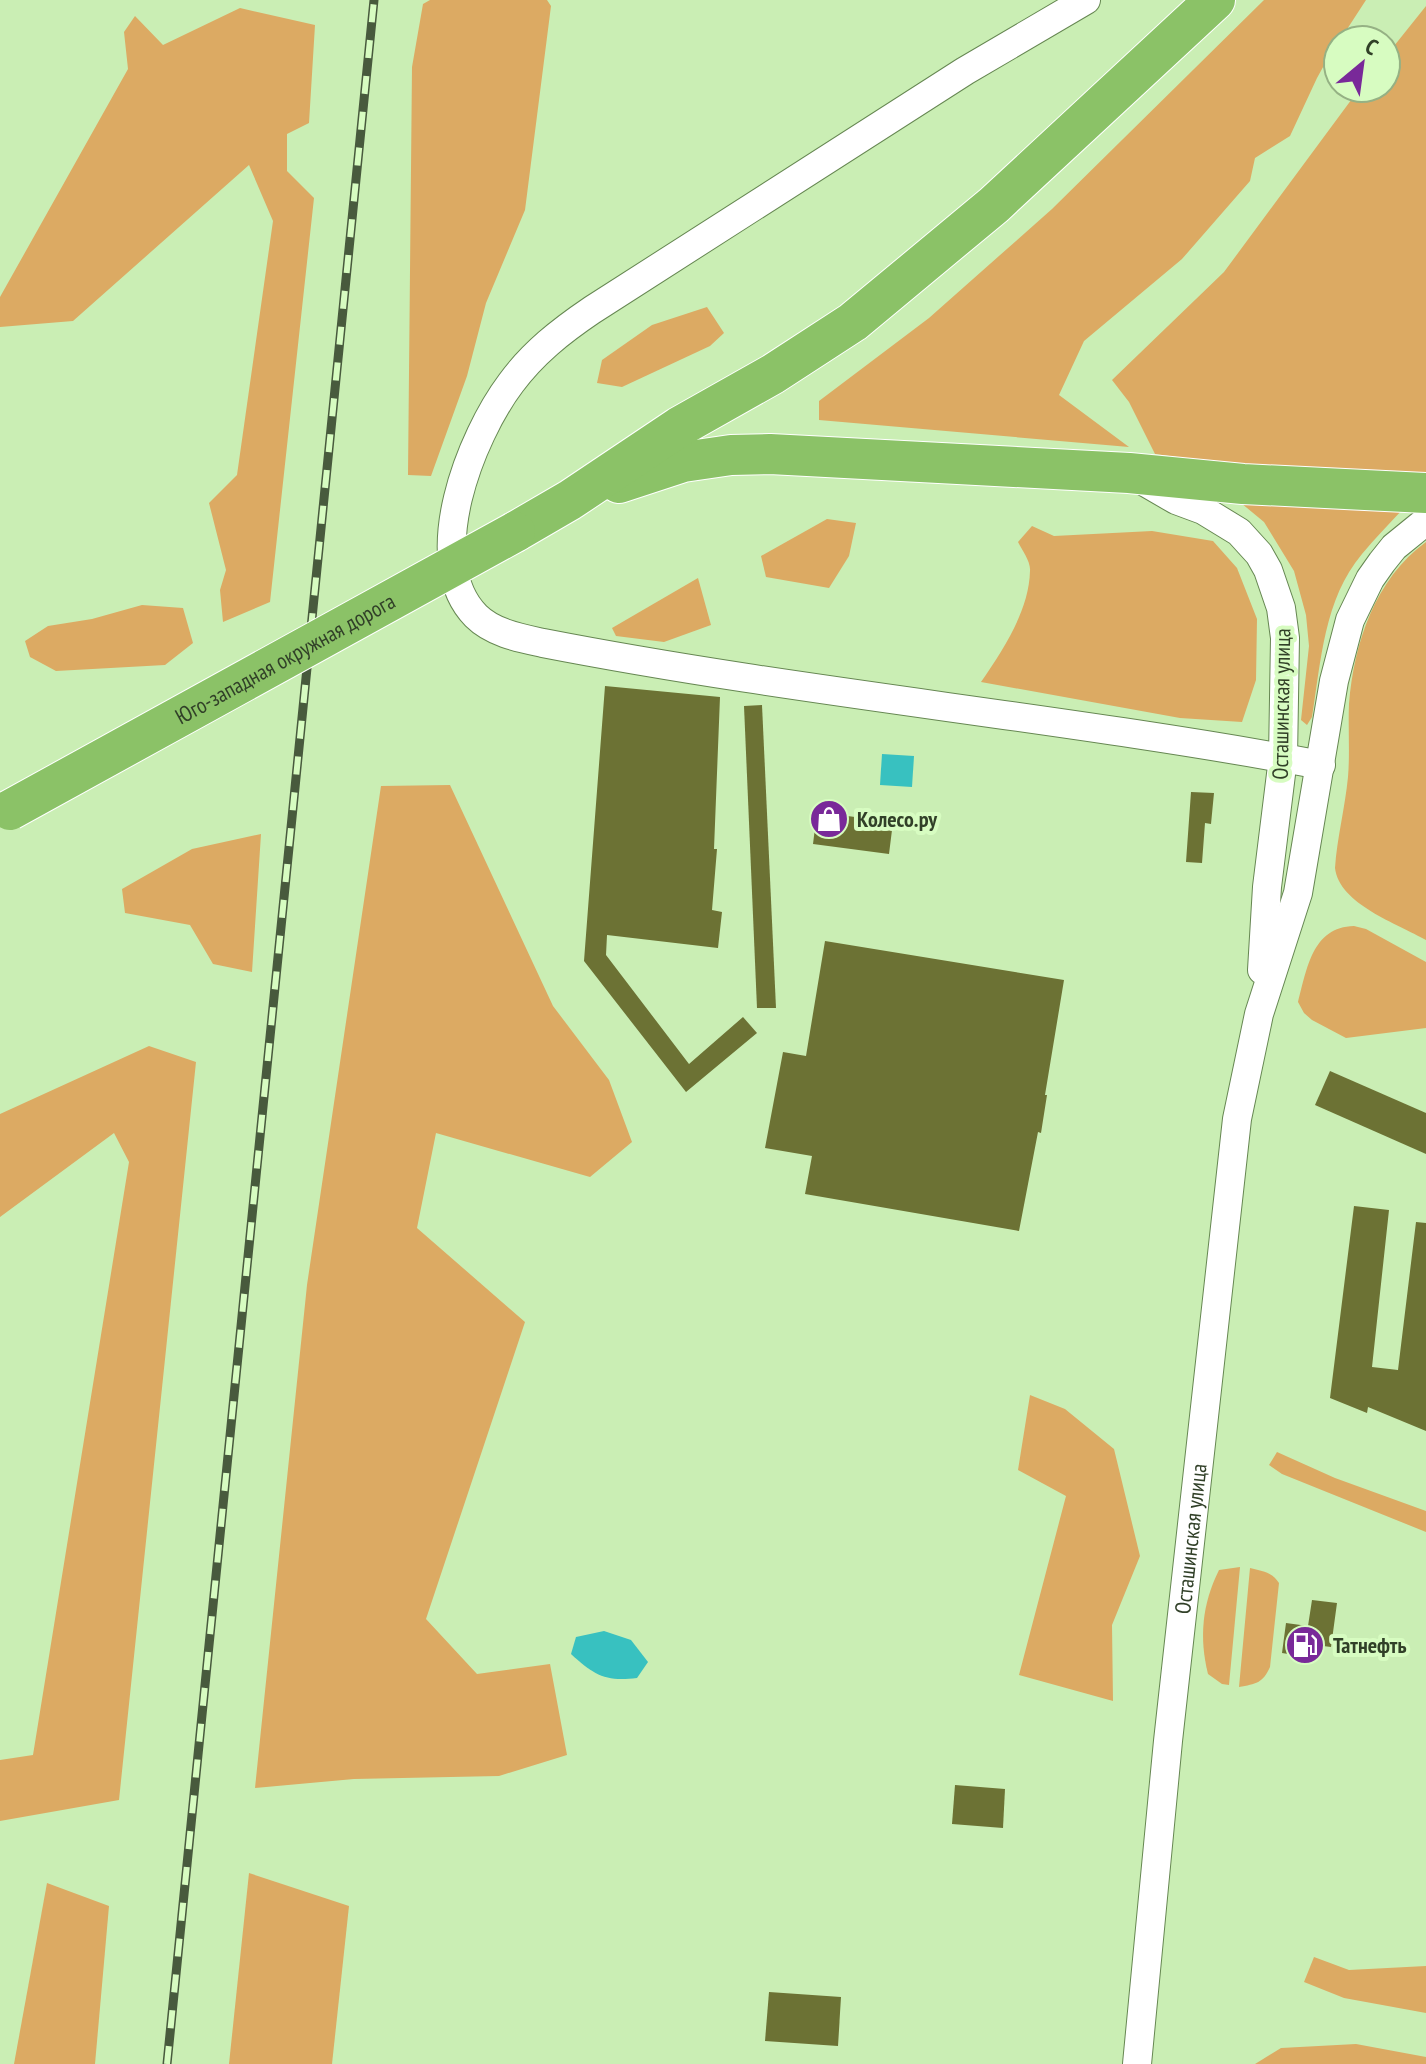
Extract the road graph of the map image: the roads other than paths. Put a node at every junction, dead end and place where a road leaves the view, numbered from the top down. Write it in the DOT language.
graph roads {
  1 [pos="1086,0"];
  2 [pos="1215,0"];
  3 [pos="1129,473"];
  4 [pos="1426,493"];
  5 [pos="570,500"];
  6 [pos="1426,521"];
  7 [pos="1283,758"];
  8 [pos="1321,765"];
  9 [pos="5,813"];
  10 [pos="1267,887"];
  11 [pos="1298,893"];
  12 [pos="1259,1014"];
  13 [pos="1137,2064"];
  1 -- 7 [label="street"];
  2 -- 5 [label="highway"];
  3 -- 4 [label="highway"];
  3 -- 5 [label="highway"];
  3 -- 7 [label="street, Осташинская улица"];
  5 -- 9 [label="highway, Юго-западная окружная дорога, bridge"];
  6 -- 8 [label="street, Осташинская улица"];
  7 -- 8 [label="street"];
  7 -- 10 [label="street, Осташинская улица"];
  8 -- 11 [label="street, Осташинская улица"];
  10 -- 11 [label="street"];
  10 -- 12 [label="street, Осташинская улица"];
  11 -- 12 [label="street, Осташинская улица"];
  12 -- 13 [label="street, Осташинская улица"];
}
